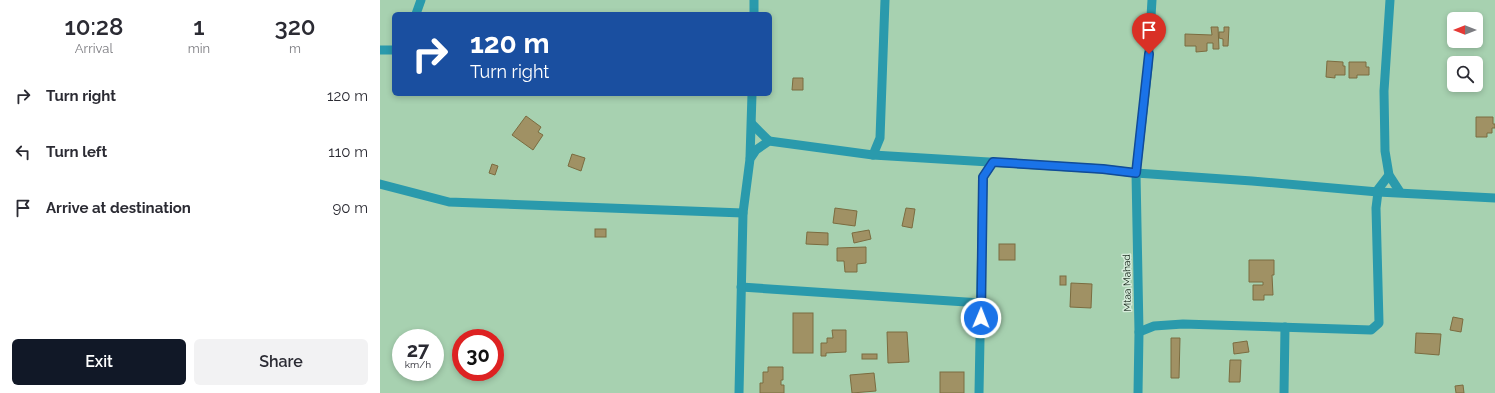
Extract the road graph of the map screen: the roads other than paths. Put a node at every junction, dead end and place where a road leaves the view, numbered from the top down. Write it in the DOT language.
graph roads {
  1 [pos="421,0"];
  2 [pos="754,0"];
  3 [pos="886,0"];
  4 [pos="1152,0"];
  5 [pos="1390,0"];
  6 [pos="417,12"];
  7 [pos="754,12"];
  8 [pos="380,50"];
  9 [pos="392,50"];
  10 [pos="752,96"];
  11 [pos="752,124"];
  12 [pos="768,142"];
  13 [pos="873,155"];
  14 [pos="750,159"];
  15 [pos="971,161"];
  16 [pos="993,162"];
  17 [pos="1136,173"];
  18 [pos="1389,175"];
  19 [pos="983,177"];
  20 [pos="380,184"];
  21 [pos="1377,192"];
  22 [pos="1400,192"];
  23 [pos="1495,198"];
  24 [pos="743,213"];
  25 [pos="741,287"];
  26 [pos="982,303"];
  27 [pos="1285,327"];
  28 [pos="1139,332"];
  29 [pos="739,393"];
  30 [pos="979,393"];
  31 [pos="1138,393"];
  32 [pos="1284,393"];
  1 -- 6 [label="street"];
  2 -- 7 [label="street"];
  3 -- 13 [label="street"];
  4 -- 17 [label="street, Mtaa Mahad"];
  5 -- 18 [label="street"];
  8 -- 9 [label="street"];
  10 -- 11 [label="street"];
  11 -- 12 [label="street"];
  11 -- 14 [label="street"];
  12 -- 13 [label="street"];
  12 -- 14 [label="street"];
  13 -- 15 [label="street"];
  14 -- 24 [label="street"];
  15 -- 16 [label="street"];
  15 -- 19 [label="street"];
  16 -- 17 [label="street"];
  16 -- 19 [label="street"];
  17 -- 21 [label="street"];
  17 -- 28 [label="street, Mtaa Mahad"];
  18 -- 21 [label="street"];
  18 -- 22 [label="street"];
  19 -- 26 [label="street"];
  20 -- 24 [label="street"];
  21 -- 22 [label="street"];
  21 -- 27 [label="street"];
  22 -- 23 [label="street"];
  24 -- 25 [label="street"];
  25 -- 26 [label="street"];
  25 -- 29 [label="street"];
  26 -- 30 [label="street"];
  27 -- 28 [label="street"];
  27 -- 32 [label="street"];
  28 -- 31 [label="street, Mtaa Mahad"];
}
